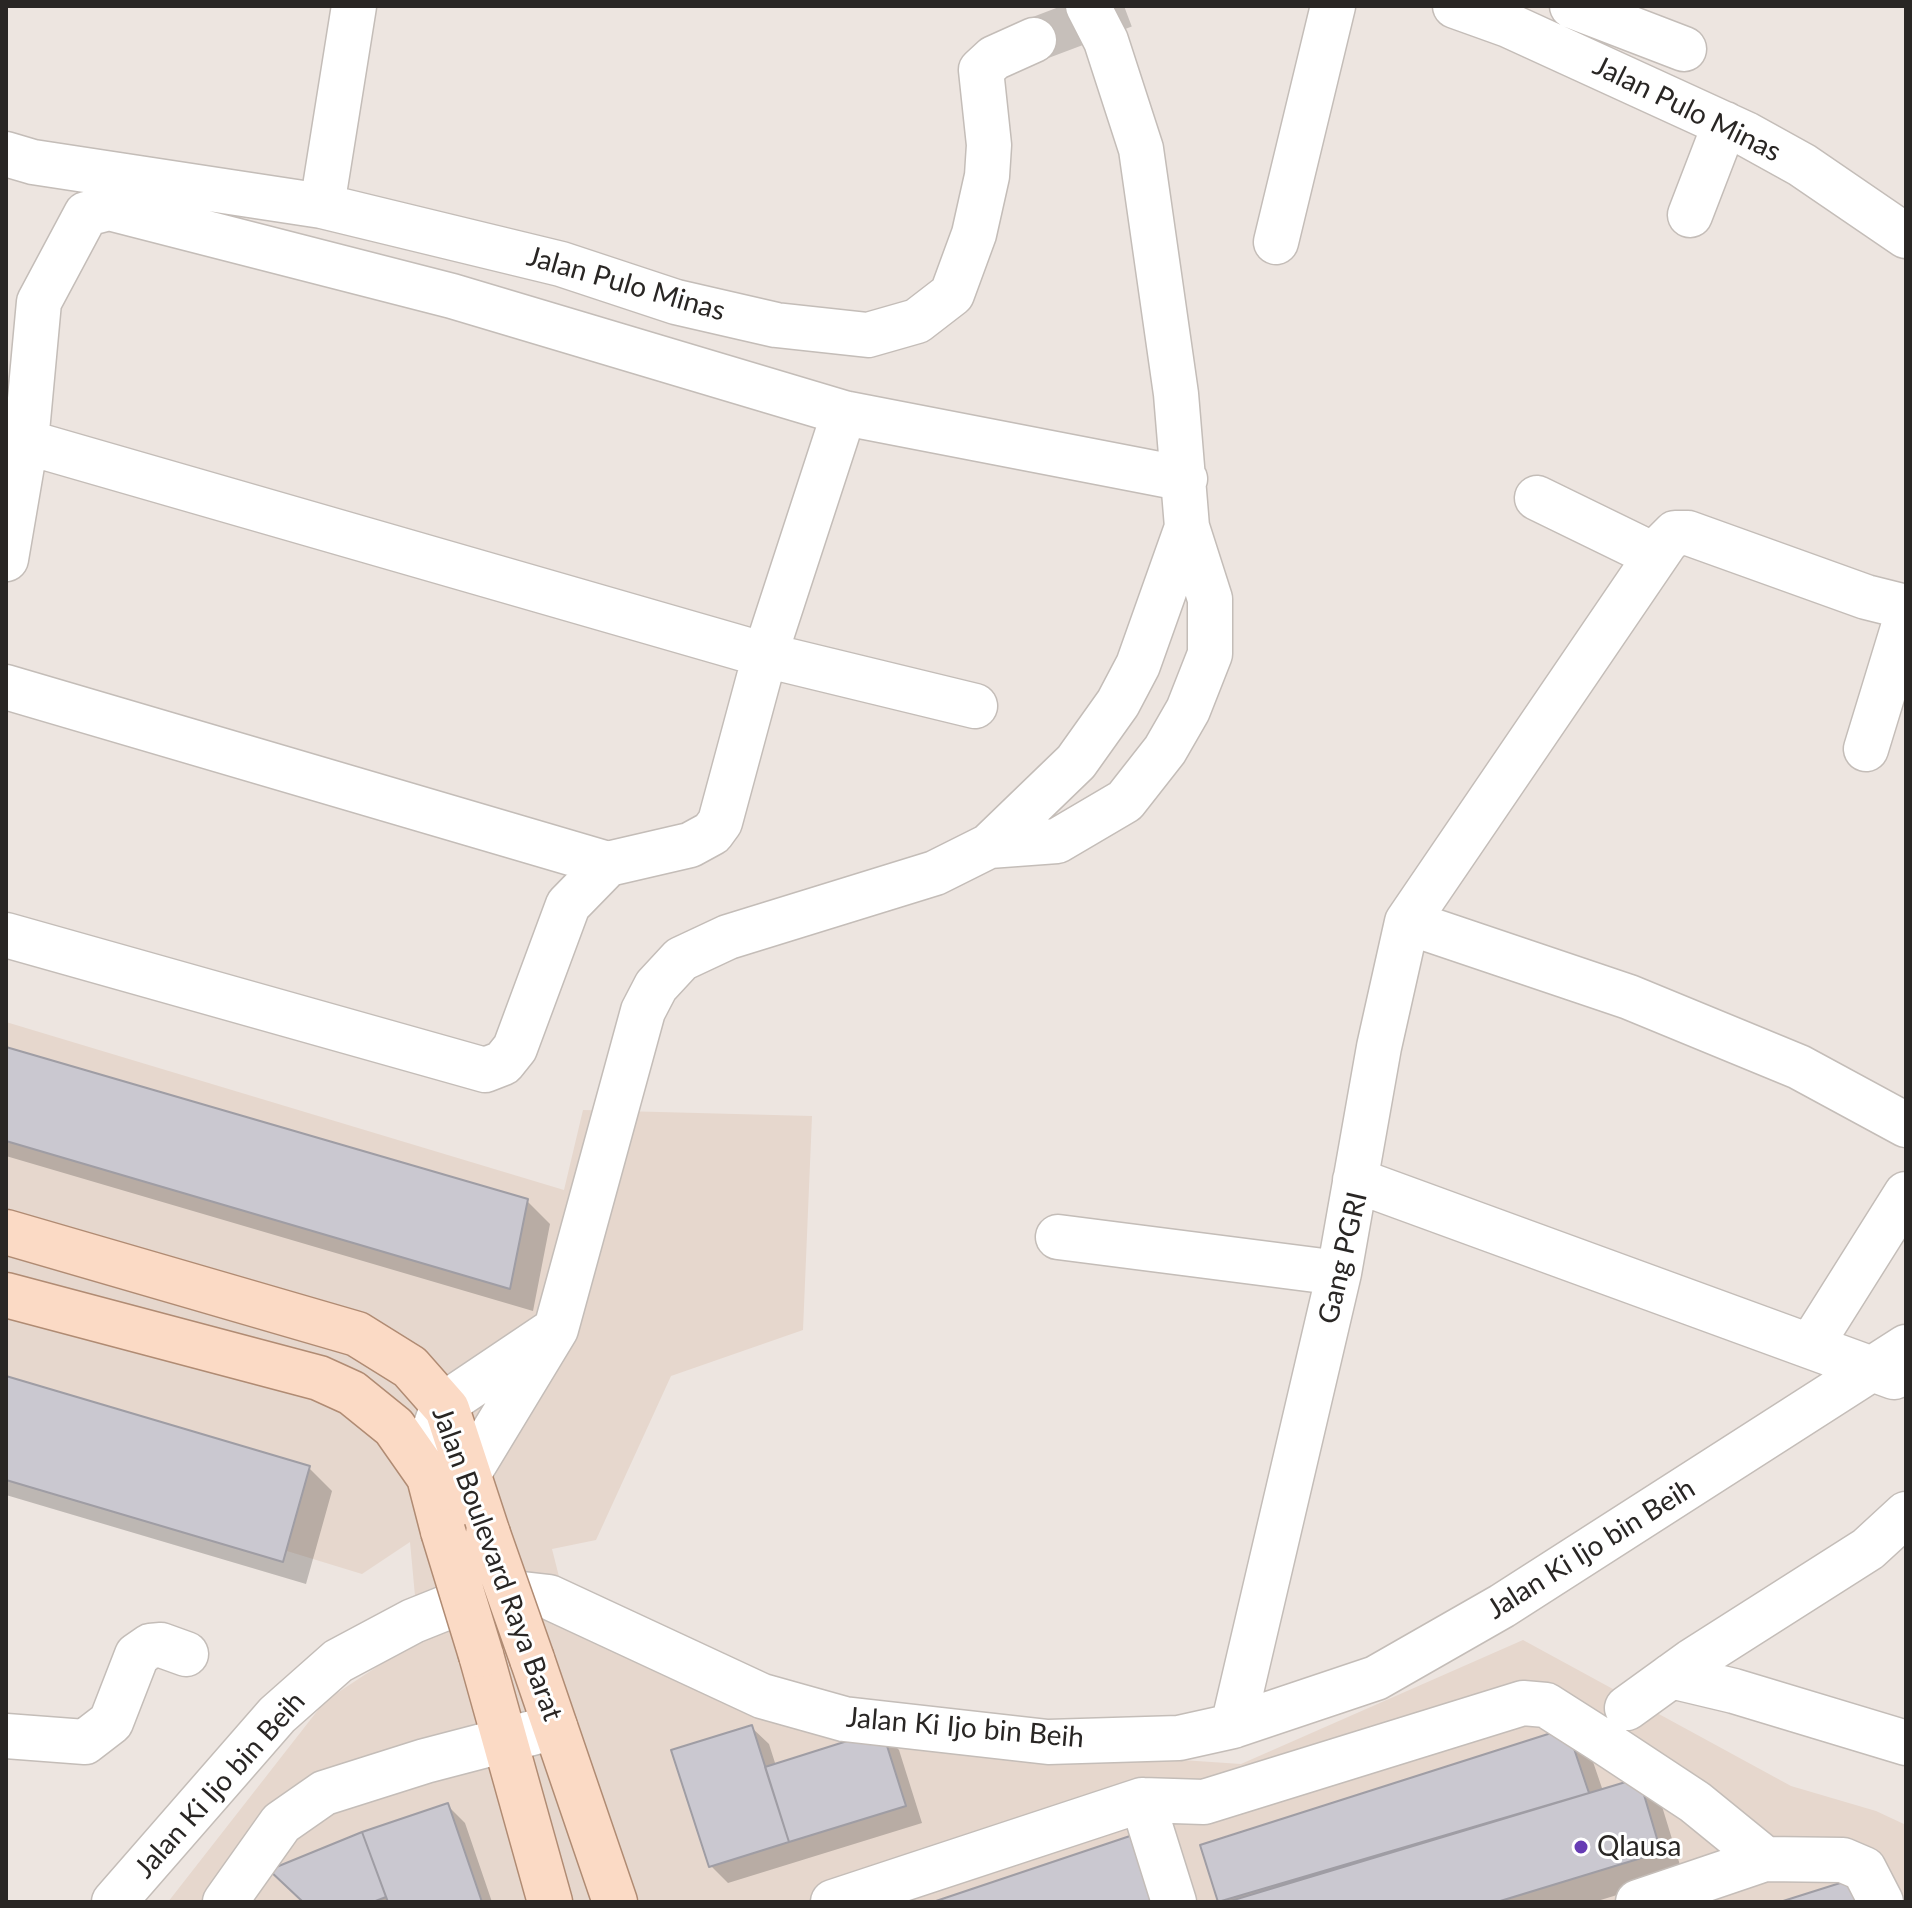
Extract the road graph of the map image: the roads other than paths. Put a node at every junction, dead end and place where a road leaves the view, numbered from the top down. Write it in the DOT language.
graph roads {
  1 [pos="354,6"];
  2 [pos="1088,6"];
  3 [pos="1333,6"];
  4 [pos="1455,6"];
  5 [pos="1572,6"];
  6 [pos="1034,40"];
  7 [pos="1684,49"];
  8 [pos="1725,124"];
  9 [pos="6,154"];
  10 [pos="322,206"];
  11 [pos="1690,215"];
  12 [pos="1906,236"];
  13 [pos="1276,242"];
  14 [pos="22,300"];
  15 [pos="844,413"];
  16 [pos="26,442"];
  17 [pos="1185,479"];
  18 [pos="1537,498"];
  19 [pos="1187,527"];
  20 [pos="1656,556"];
  21 [pos="6,559"];
  22 [pos="1906,607"];
  23 [pos="1906,618"];
  24 [pos="765,655"];
  25 [pos="6,687"];
  26 [pos="975,706"];
  27 [pos="1866,749"];
  28 [pos="989,846"];
  29 [pos="608,864"];
  30 [pos="1407,922"];
  31 [pos="6,935"];
  32 [pos="1906,1125"];
  33 [pos="1355,1180"];
  34 [pos="1906,1194"];
  35 [pos="6,1232"];
  36 [pos="1058,1237"];
  37 [pos="1339,1273"];
  38 [pos="6,1295"];
  39 [pos="556,1329"];
  40 [pos="1811,1345"];
  41 [pos="1895,1366"];
  42 [pos="443,1405"];
  43 [pos="450,1474"];
  44 [pos="1906,1514"];
  45 [pos="1887,1554"];
  46 [pos="186,1654"];
  47 [pos="1671,1676"];
  48 [pos="1627,1708"];
  49 [pos="1233,1726"];
  50 [pos="555,1727"];
  51 [pos="6,1736"];
  52 [pos="506,1740"];
  53 [pos="1906,1743"];
  54 [pos="1142,1800"];
  55 [pos="584,1810"];
  56 [pos="529,1831"];
  57 [pos="1765,1859"];
  58 [pos="114,1902"];
  59 [pos="225,1902"];
  60 [pos="550,1902"];
  61 [pos="615,1902"];
  62 [pos="833,1902"];
  63 [pos="1174,1902"];
  64 [pos="1638,1902"];
  65 [pos="1881,1902"];
  1 -- 10 [label="street"];
  2 -- 17 [label="street"];
  3 -- 13 [label="street"];
  4 -- 8 [label="street, Jalan Pulo Minas"];
  5 -- 7 [label="street"];
  6 -- 10 [label="street, Jalan Pulo Minas"];
  8 -- 11 [label="street"];
  8 -- 12 [label="street, Jalan Pulo Minas"];
  9 -- 10 [label="street, Jalan Pulo Minas"];
  14 -- 15 [label="street"];
  14 -- 16 [label="street"];
  15 -- 17 [label="street"];
  15 -- 24 [label="street"];
  16 -- 21 [label="street"];
  16 -- 24 [label="street"];
  17 -- 19 [label="street"];
  18 -- 20 [label="street"];
  19 -- 28 [label="street"];
  19 -- 28 [label="street"];
  20 -- 22 [label="street"];
  20 -- 30 [label="street"];
  23 -- 27 [label="street"];
  24 -- 26 [label="street"];
  24 -- 29 [label="street"];
  25 -- 29 [label="street"];
  28 -- 39 [label="street"];
  29 -- 31 [label="street"];
  30 -- 32 [label="street"];
  30 -- 33 [label="street"];
  33 -- 37 [label="street, Gang PGRI"];
  33 -- 40 [label="street, Gang PGRI"];
  34 -- 40 [label="street"];
  35 -- 42 [label="main road, Jalan Boulevard Raya Barat"];
  36 -- 37 [label="street"];
  37 -- 49 [label="street, Gang PGRI"];
  38 -- 43 [label="main road, Jalan Boulevard Raya Barat"];
  39 -- 42 [label="street"];
  39 -- 43 [label="street"];
  40 -- 41 [label="street, Gang PGRI"];
  41 -- 49 [label="street, Jalan Ki Ijo bin Beih"];
  42 -- 43 [label="street"];
  43 -- 50 [label="main road, Jalan Boulevard Raya Barat, bridge"];
  43 -- 52 [label="main road, Jalan Boulevard Raya Barat, bridge"];
  44 -- 45 [label="street"];
  45 -- 47 [label="street"];
  46 -- 51 [label="street"];
  47 -- 48 [label="street"];
  47 -- 53 [label="street"];
  49 -- 58 [label="street, Jalan Ki Ijo bin Beih"];
  50 -- 52 [label="street"];
  50 -- 55 [label="main road, Jalan Boulevard Raya Barat"];
  52 -- 56 [label="main road, Jalan Boulevard Raya Barat"];
  52 -- 59 [label="street"];
  54 -- 57 [label="street"];
  54 -- 62 [label="street"];
  54 -- 63 [label="street"];
  55 -- 56 [label="main road"];
  55 -- 61 [label="main road, Jalan Boulevard Raya Barat"];
  56 -- 60 [label="main road, Jalan Boulevard Raya Barat"];
  57 -- 64 [label="street"];
  57 -- 65 [label="street"];
}
